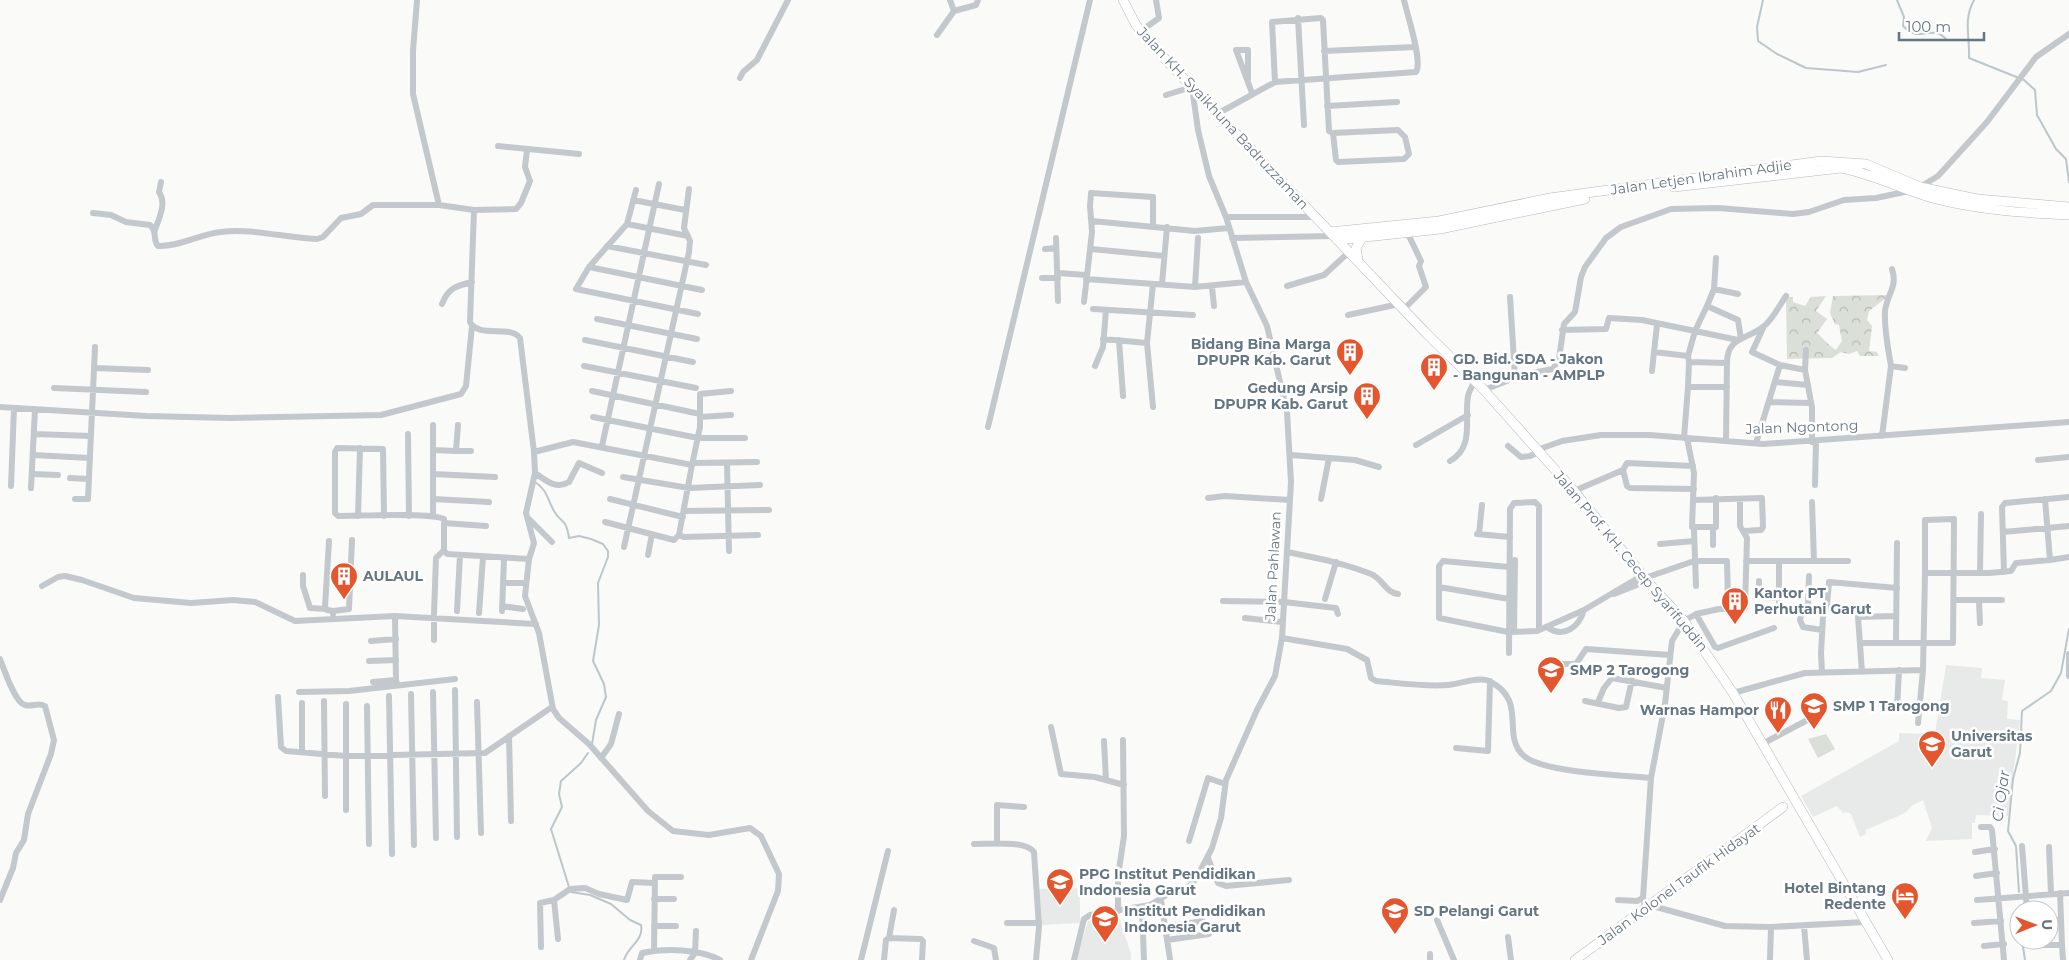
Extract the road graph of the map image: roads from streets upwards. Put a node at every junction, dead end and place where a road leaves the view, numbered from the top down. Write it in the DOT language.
graph roads {
  1 [pos="418,0"];
  2 [pos="788,0"];
  3 [pos="950,0"];
  4 [pos="978,0"];
  5 [pos="1090,0"];
  6 [pos="1123,0"];
  7 [pos="1156,0"];
  8 [pos="1404,0"];
  9 [pos="954,11"];
  10 [pos="1298,18"];
  11 [pos="1141,31"];
  12 [pos="2069,34"];
  13 [pos="937,35"];
  14 [pos="1415,47"];
  15 [pos="1324,51"];
  16 [pos="740,78"];
  17 [pos="1325,78"];
  18 [pos="1248,79"];
  19 [pos="1300,79"];
  20 [pos="1275,82"];
  21 [pos="1192,87"];
  22 [pos="1252,93"];
  23 [pos="1166,95"];
  24 [pos="1397,102"];
  25 [pos="1327,106"];
  26 [pos="1217,114"];
  27 [pos="1304,125"];
  28 [pos="1333,133"];
  29 [pos="498,146"];
  30 [pos="527,150"];
  31 [pos="579,154"];
  32 [pos="1758,173"];
  33 [pos="161,182"];
  34 [pos="659,184"];
  35 [pos="1920,187"];
  36 [pos="689,189"];
  37 [pos="636,190"];
  38 [pos="1909,191"];
  39 [pos="634,200"];
  40 [pos="655,204"];
  41 [pos="439,205"];
  42 [pos="2069,207"];
  43 [pos="2024,208"];
  44 [pos="474,210"];
  45 [pos="685,210"];
  46 [pos="93,213"];
  47 [pos="2069,215"];
  48 [pos="1226,217"];
  49 [pos="1316,217"];
  50 [pos="1092,221"];
  51 [pos="628,224"];
  52 [pos="1153,226"];
  53 [pos="1167,227"];
  54 [pos="1229,228"];
  55 [pos="649,229"];
  56 [pos="155,230"];
  57 [pos="1407,232"];
  58 [pos="688,236"];
  59 [pos="1334,236"];
  60 [pos="1363,236"];
  61 [pos="1056,238"];
  62 [pos="1198,238"];
  63 [pos="1232,238"];
  64 [pos="607,246"];
  65 [pos="1056,248"];
  66 [pos="1045,249"];
  67 [pos="1091,249"];
  68 [pos="1349,252"];
  69 [pos="644,253"];
  70 [pos="1164,256"];
  71 [pos="1716,258"];
  72 [pos="688,260"];
  73 [pos="1359,263"];
  74 [pos="706,265"];
  75 [pos="589,268"];
  76 [pos="1892,269"];
  77 [pos="1058,275"];
  78 [pos="639,276"];
  79 [pos="1086,277"];
  80 [pos="1042,278"];
  81 [pos="472,282"];
  82 [pos="1246,282"];
  83 [pos="1153,284"];
  84 [pos="1162,284"];
  85 [pos="680,285"];
  86 [pos="1287,286"];
  87 [pos="1195,287"];
  88 [pos="1212,287"];
  89 [pos="1714,289"];
  90 [pos="702,290"];
  91 [pos="1738,294"];
  92 [pos="1786,296"];
  93 [pos="1510,297"];
  94 [pos="634,301"];
  95 [pos="1058,301"];
  96 [pos="1084,302"];
  97 [pos="442,304"];
  98 [pos="1214,306"];
  99 [pos="1707,306"];
  100 [pos="1401,307"];
  101 [pos="675,309"];
  102 [pos="1093,309"];
  103 [pos="1106,310"];
  104 [pos="698,314"];
  105 [pos="1151,314"];
  106 [pos="1194,315"];
  107 [pos="1348,315"];
  108 [pos="597,319"];
  109 [pos="629,325"];
  110 [pos="1658,325"];
  111 [pos="472,326"];
  112 [pos="1764,326"];
  113 [pos="1562,330"];
  114 [pos="1695,331"];
  115 [pos="670,334"];
  116 [pos="697,338"];
  117 [pos="1103,339"];
  118 [pos="1740,339"];
  119 [pos="585,340"];
  120 [pos="1118,340"];
  121 [pos="1147,343"];
  122 [pos="95,347"];
  123 [pos="624,349"];
  124 [pos="1806,350"];
  125 [pos="1654,352"];
  126 [pos="665,357"];
  127 [pos="1688,359"];
  128 [pos="693,362"];
  129 [pos="1727,363"];
  130 [pos="1780,365"];
  131 [pos="584,366"];
  132 [pos="1095,366"];
  133 [pos="1890,366"];
  134 [pos="94,368"];
  135 [pos="1905,368"];
  136 [pos="148,370"];
  137 [pos="1805,370"];
  138 [pos="618,372"];
  139 [pos="1652,372"];
  140 [pos="1515,377"];
  141 [pos="660,380"];
  142 [pos="1474,381"];
  143 [pos="1776,382"];
  144 [pos="1808,385"];
  145 [pos="1727,387"];
  146 [pos="54,388"];
  147 [pos="696,388"];
  148 [pos="1688,388"];
  149 [pos="93,389"];
  150 [pos="1484,390"];
  151 [pos="592,391"];
  152 [pos="731,391"];
  153 [pos="146,392"];
  154 [pos="613,396"];
  155 [pos="1123,396"];
  156 [pos="1770,402"];
  157 [pos="1810,403"];
  158 [pos="655,404"];
  159 [pos="0,407"];
  160 [pos="1153,407"];
  161 [pos="14,408"];
  162 [pos="35,410"];
  163 [pos="92,413"];
  164 [pos="700,415"];
  165 [pos="731,415"];
  166 [pos="1468,415"];
  167 [pos="593,416"];
  168 [pos="608,420"];
  169 [pos="2069,422"];
  170 [pos="433,425"];
  171 [pos="458,425"];
  172 [pos="988,427"];
  173 [pos="650,429"];
  174 [pos="34,434"];
  175 [pos="408,434"];
  176 [pos="91,436"];
  177 [pos="1882,436"];
  178 [pos="698,438"];
  179 [pos="745,438"];
  180 [pos="1685,438"];
  181 [pos="1726,441"];
  182 [pos="1814,441"];
  183 [pos="1756,443"];
  184 [pos="1416,445"];
  185 [pos="602,446"];
  186 [pos="1508,446"];
  187 [pos="360,448"];
  188 [pos="433,450"];
  189 [pos="456,450"];
  190 [pos="471,451"];
  191 [pos="1538,451"];
  192 [pos="534,452"];
  193 [pos="644,454"];
  194 [pos="1291,454"];
  195 [pos="33,455"];
  196 [pos="2069,457"];
  197 [pos="90,458"];
  198 [pos="1329,458"];
  199 [pos="2038,460"];
  200 [pos="1450,461"];
  201 [pos="758,462"];
  202 [pos="727,463"];
  203 [pos="693,464"];
  204 [pos="1693,466"];
  205 [pos="1379,467"];
  206 [pos="1623,470"];
  207 [pos="602,472"];
  208 [pos="534,473"];
  209 [pos="32,474"];
  210 [pos="433,474"];
  211 [pos="58,475"];
  212 [pos="495,477"];
  213 [pos="623,477"];
  214 [pos="70,478"];
  215 [pos="88,479"];
  216 [pos="639,479"];
  217 [pos="1815,484"];
  218 [pos="11,486"];
  219 [pos="760,486"];
  220 [pos="728,487"];
  221 [pos="32,488"];
  222 [pos="688,488"];
  223 [pos="1694,489"];
  224 [pos="1574,491"];
  225 [pos="2069,497"];
  226 [pos="1208,498"];
  227 [pos="1716,498"];
  228 [pos="75,499"];
  229 [pos="433,499"];
  230 [pos="610,499"];
  231 [pos="1321,499"];
  232 [pos="1740,499"];
  233 [pos="2045,499"];
  234 [pos="1290,500"];
  235 [pos="1693,500"];
  236 [pos="489,502"];
  237 [pos="1812,502"];
  238 [pos="634,504"];
  239 [pos="1482,505"];
  240 [pos="769,510"];
  241 [pos="728,511"];
  242 [pos="683,514"];
  243 [pos="1981,514"];
  244 [pos="358,516"];
  245 [pos="384,516"];
  246 [pos="409,516"];
  247 [pos="433,516"];
  248 [pos="526,516"];
  249 [pos="605,522"];
  250 [pos="444,523"];
  251 [pos="486,526"];
  252 [pos="2069,526"];
  253 [pos="629,527"];
  254 [pos="1713,528"];
  255 [pos="2047,529"];
  256 [pos="1694,530"];
  257 [pos="1744,531"];
  258 [pos="2003,532"];
  259 [pos="652,534"];
  260 [pos="679,535"];
  261 [pos="758,535"];
  262 [pos="729,536"];
  263 [pos="1510,537"];
  264 [pos="352,540"];
  265 [pos="1694,541"];
  266 [pos="329,542"];
  267 [pos="552,542"];
  268 [pos="1897,543"];
  269 [pos="1660,544"];
  270 [pos="1713,545"];
  271 [pos="624,547"];
  272 [pos="444,550"];
  273 [pos="730,551"];
  274 [pos="1288,552"];
  275 [pos="460,555"];
  276 [pos="648,555"];
  277 [pos="483,557"];
  278 [pos="2069,557"];
  279 [pos="504,558"];
  280 [pos="529,559"];
  281 [pos="1515,560"];
  282 [pos="2050,560"];
  283 [pos="1694,561"];
  284 [pos="1746,561"];
  285 [pos="1779,561"];
  286 [pos="1814,561"];
  287 [pos="1848,561"];
  288 [pos="1336,562"];
  289 [pos="1510,567"];
  290 [pos="1980,572"];
  291 [pos="2004,572"];
  292 [pos="1925,573"];
  293 [pos="1954,573"];
  294 [pos="304,574"];
  295 [pos="1808,576"];
  296 [pos="1645,578"];
  297 [pos="1759,581"];
  298 [pos="503,583"];
  299 [pos="522,583"];
  300 [pos="42,586"];
  301 [pos="1696,586"];
  302 [pos="1439,587"];
  303 [pos="1897,588"];
  304 [pos="1398,594"];
  305 [pos="1779,598"];
  306 [pos="1510,599"];
  307 [pos="1325,600"];
  308 [pos="1954,600"];
  309 [pos="1979,600"];
  310 [pos="2002,600"];
  311 [pos="1222,601"];
  312 [pos="1728,601"];
  313 [pos="1284,602"];
  314 [pos="523,609"];
  315 [pos="1584,610"];
  316 [pos="1805,610"];
  317 [pos="1825,610"];
  318 [pos="456,611"];
  319 [pos="330,612"];
  320 [pos="479,613"];
  321 [pos="1338,614"];
  322 [pos="1696,614"];
  323 [pos="395,616"];
  324 [pos="434,616"];
  325 [pos="1896,616"];
  326 [pos="1245,618"];
  327 [pos="1684,621"];
  328 [pos="1282,622"];
  329 [pos="1980,623"];
  330 [pos="536,624"];
  331 [pos="1547,627"];
  332 [pos="1774,628"];
  333 [pos="1540,630"];
  334 [pos="1822,630"];
  335 [pos="1511,632"];
  336 [pos="1282,638"];
  337 [pos="396,639"];
  338 [pos="434,640"];
  339 [pos="371,641"];
  340 [pos="1860,643"];
  341 [pos="1896,643"];
  342 [pos="1924,643"];
  343 [pos="1508,653"];
  344 [pos="2069,654"];
  345 [pos="1670,655"];
  346 [pos="0,659"];
  347 [pos="396,660"];
  348 [pos="369,661"];
  349 [pos="1552,664"];
  350 [pos="1899,670"];
  351 [pos="1923,670"];
  352 [pos="1822,672"];
  353 [pos="1862,672"];
  354 [pos="2069,676"];
  355 [pos="455,679"];
  356 [pos="1632,680"];
  357 [pos="1490,681"];
  358 [pos="373,682"];
  359 [pos="396,683"];
  360 [pos="1667,688"];
  361 [pos="455,690"];
  362 [pos="299,692"];
  363 [pos="433,692"];
  364 [pos="1736,692"];
  365 [pos="411,694"];
  366 [pos="389,696"];
  367 [pos="278,697"];
  368 [pos="1585,700"];
  369 [pos="324,701"];
  370 [pos="477,702"];
  371 [pos="1598,702"];
  372 [pos="302,703"];
  373 [pos="346,704"];
  374 [pos="367,706"];
  375 [pos="552,707"];
  376 [pos="1897,708"];
  377 [pos="619,714"];
  378 [pos="1814,716"];
  379 [pos="1918,723"];
  380 [pos="1051,727"];
  381 [pos="509,736"];
  382 [pos="1123,740"];
  383 [pos="1104,741"];
  384 [pos="1762,744"];
  385 [pos="1456,748"];
  386 [pos="302,752"];
  387 [pos="479,753"];
  388 [pos="412,754"];
  389 [pos="434,754"];
  390 [pos="457,754"];
  391 [pos="390,755"];
  392 [pos="324,756"];
  393 [pos="346,756"];
  394 [pos="368,756"];
  395 [pos="601,758"];
  396 [pos="1651,778"];
  397 [pos="1106,780"];
  398 [pos="1225,784"];
  399 [pos="1124,786"];
  400 [pos="1788,787"];
  401 [pos="325,796"];
  402 [pos="1024,807"];
  403 [pos="1783,808"];
  404 [pos="1800,808"];
  405 [pos="346,810"];
  406 [pos="511,821"];
  407 [pos="1981,827"];
  408 [pos="481,833"];
  409 [pos="457,837"];
  410 [pos="436,838"];
  411 [pos="1189,841"];
  412 [pos="370,844"];
  413 [pos="974,844"];
  414 [pos="997,844"];
  415 [pos="414,845"];
  416 [pos="2022,846"];
  417 [pos="2049,847"];
  418 [pos="1994,850"];
  419 [pos="888,851"];
  420 [pos="1975,852"];
  421 [pos="392,854"];
  422 [pos="1208,858"];
  423 [pos="1997,873"];
  424 [pos="1976,876"];
  425 [pos="681,877"];
  426 [pos="1289,880"];
  427 [pos="655,883"];
  428 [pos="2,889"];
  429 [pos="2060,893"];
  430 [pos="2069,893"];
  431 [pos="2026,894"];
  432 [pos="2051,894"];
  433 [pos="1999,897"];
  434 [pos="654,898"];
  435 [pos="674,899"];
  436 [pos="0,900"];
  437 [pos="554,900"];
  438 [pos="1161,900"];
  439 [pos="1618,900"];
  440 [pos="1977,900"];
  441 [pos="2026,900"];
  442 [pos="1646,904"];
  443 [pos="1142,906"];
  444 [pos="894,910"];
  445 [pos="1118,912"];
  446 [pos="1437,920"];
  447 [pos="2062,920"];
  448 [pos="2001,921"];
  449 [pos="1203,922"];
  450 [pos="1865,922"];
  451 [pos="1007,923"];
  452 [pos="1039,923"];
  453 [pos="1974,923"];
  454 [pos="654,926"];
  455 [pos="676,926"];
  456 [pos="1804,926"];
  457 [pos="1165,927"];
  458 [pos="1771,927"];
  459 [pos="696,931"];
  460 [pos="1209,934"];
  461 [pos="1508,937"];
  462 [pos="889,938"];
  463 [pos="558,939"];
  464 [pos="1167,940"];
  465 [pos="974,941"];
  466 [pos="2004,944"];
  467 [pos="2062,944"];
  468 [pos="1984,946"];
  469 [pos="541,947"];
  470 [pos="654,950"];
  471 [pos="662,951"];
  472 [pos="695,953"];
  473 [pos="1170,959"];
  474 [pos="640,960"];
  475 [pos="663,960"];
  476 [pos="690,960"];
  477 [pos="720,960"];
  478 [pos="751,960"];
  479 [pos="861,960"];
  480 [pos="884,960"];
  481 [pos="922,960"];
  482 [pos="996,960"];
  483 [pos="1036,960"];
  484 [pos="1074,960"];
  485 [pos="1144,960"];
  486 [pos="1454,960"];
  487 [pos="1511,960"];
  488 [pos="1575,960"];
  489 [pos="1770,960"];
  490 [pos="1807,960"];
  491 [pos="1885,960"];
  492 [pos="2004,960"];
  493 [pos="2063,960"];
  1 -- 41 [label="street"];
  2 -- 16 [label="street"];
  3 -- 9 [label="street"];
  4 -- 9 [label="street"];
  5 -- 172 [label="street"];
  6 -- 11 [label="street, Jalan KH. Syaikhuna Badruzzaman"];
  7 -- 11 [label="street"];
  8 -- 14 [label="street"];
  9 -- 13 [label="street"];
  10 -- 15 [label="street"];
  10 -- 19 [label="street"];
  10 -- 20 [label="street"];
  11 -- 21 [label="street, Jalan KH. Syaikhuna Badruzzaman"];
  12 -- 35 [label="street"];
  14 -- 15 [label="street"];
  14 -- 17 [label="street"];
  15 -- 17 [label="street"];
  17 -- 19 [label="street"];
  17 -- 25 [label="street"];
  18 -- 22 [label="street"];
  19 -- 20 [label="street"];
  19 -- 27 [label="street"];
  20 -- 22 [label="street"];
  21 -- 23 [label="street"];
  21 -- 26 [label="street, Jalan KH. Syaikhuna Badruzzaman"];
  21 -- 48 [label="street, Jalan Pahlawan"];
  22 -- 26 [label="street"];
  24 -- 25 [label="street"];
  25 -- 28 [label="street"];
  26 -- 49 [label="street, Jalan KH. Syaikhuna Badruzzaman"];
  28 -- 28 [label="street"];
  29 -- 30 [label="street"];
  30 -- 31 [label="street"];
  30 -- 44 [label="street"];
  32 -- 35 [label="street, Jalan Letjen Ibrahim Adjie"];
  32 -- 38 [label="street, Jalan Letjen Ibrahim Adjie"];
  32 -- 57 [label="street, Jalan Letjen Ibrahim Adjie"];
  32 -- 59 [label="street, Jalan Letjen Ibrahim Adjie"];
  33 -- 56 [label="street"];
  34 -- 40 [label="street"];
  35 -- 43 [label="street, Jalan Letjen Ibrahim Adjie"];
  36 -- 45 [label="street"];
  37 -- 39 [label="street"];
  38 -- 43 [label="street, Jalan Letjen Ibrahim Adjie"];
  38 -- 113 [label="street"];
  39 -- 40 [label="street"];
  39 -- 51 [label="street"];
  40 -- 45 [label="street"];
  40 -- 55 [label="street"];
  41 -- 44 [label="street"];
  41 -- 56 [label="street"];
  42 -- 43 [label="street, Jalan Letjen Ibrahim Adjie"];
  43 -- 47 [label="street, Jalan Letjen Ibrahim Adjie"];
  44 -- 81 [label="street"];
  45 -- 58 [label="street"];
  46 -- 56 [label="street"];
  48 -- 49 [label="street"];
  48 -- 54 [label="street, Jalan Pahlawan"];
  49 -- 59 [label="street, Jalan KH. Syaikhuna Badruzzaman"];
  50 -- 52 [label="street"];
  50 -- 52 [label="street"];
  50 -- 67 [label="street"];
  51 -- 55 [label="street"];
  51 -- 64 [label="street"];
  52 -- 53 [label="street"];
  53 -- 54 [label="street"];
  53 -- 70 [label="street"];
  54 -- 63 [label="street, Jalan Pahlawan"];
  55 -- 58 [label="street"];
  55 -- 69 [label="street"];
  57 -- 60 [label="street, Jalan Letjen Ibrahim Adjie"];
  57 -- 100 [label="street"];
  58 -- 72 [label="street"];
  59 -- 60 [label="street, Jalan Letjen Ibrahim Adjie"];
  59 -- 63 [label="street"];
  59 -- 68 [label="street, Jalan Prof. KH. Cecep Syarifuddin"];
  60 -- 73 [label="street"];
  61 -- 65 [label="street"];
  62 -- 87 [label="street"];
  63 -- 82 [label="street, Jalan Pahlawan"];
  64 -- 69 [label="street"];
  64 -- 75 [label="street"];
  65 -- 66 [label="street"];
  65 -- 77 [label="street"];
  67 -- 70 [label="street"];
  67 -- 79 [label="street"];
  68 -- 73 [label="street, Jalan Prof. KH. Cecep Syarifuddin"];
  68 -- 86 [label="street"];
  69 -- 72 [label="street"];
  69 -- 78 [label="street"];
  70 -- 84 [label="street"];
  71 -- 89 [label="street"];
  72 -- 74 [label="street"];
  72 -- 85 [label="street"];
  73 -- 100 [label="street, Jalan Prof. KH. Cecep Syarifuddin"];
  75 -- 78 [label="street"];
  75 -- 94 [label="street"];
  76 -- 133 [label="street"];
  77 -- 79 [label="street"];
  77 -- 80 [label="street"];
  77 -- 95 [label="street"];
  78 -- 85 [label="street"];
  78 -- 94 [label="street"];
  79 -- 83 [label="street"];
  79 -- 96 [label="street"];
  81 -- 97 [label="street"];
  81 -- 111 [label="street"];
  82 -- 88 [label="street"];
  82 -- 194 [label="street, Jalan Pahlawan"];
  83 -- 84 [label="street"];
  83 -- 105 [label="street"];
  84 -- 87 [label="street"];
  85 -- 90 [label="street"];
  85 -- 101 [label="street"];
  87 -- 88 [label="street"];
  88 -- 98 [label="street"];
  89 -- 91 [label="street"];
  89 -- 99 [label="street"];
  92 -- 112 [label="street"];
  93 -- 140 [label="street"];
  94 -- 101 [label="street"];
  94 -- 109 [label="street"];
  99 -- 114 [label="street"];
  99 -- 118 [label="street"];
  100 -- 107 [label="street"];
  100 -- 142 [label="street, Jalan Prof. KH. Cecep Syarifuddin"];
  101 -- 104 [label="street"];
  101 -- 115 [label="street"];
  102 -- 103 [label="street"];
  103 -- 105 [label="street"];
  103 -- 117 [label="street"];
  105 -- 106 [label="street"];
  105 -- 121 [label="street"];
  108 -- 109 [label="street"];
  109 -- 115 [label="street"];
  109 -- 123 [label="street"];
  110 -- 113 [label="street"];
  110 -- 114 [label="street"];
  110 -- 125 [label="street"];
  111 -- 163 [label="street"];
  111 -- 192 [label="street"];
  112 -- 118 [label="street"];
  112 -- 130 [label="street"];
  113 -- 140 [label="street"];
  114 -- 118 [label="street"];
  114 -- 127 [label="street"];
  115 -- 116 [label="street"];
  115 -- 126 [label="street"];
  117 -- 120 [label="street"];
  117 -- 132 [label="street"];
  118 -- 129 [label="street"];
  119 -- 123 [label="street"];
  120 -- 121 [label="street"];
  120 -- 155 [label="street"];
  121 -- 160 [label="street"];
  122 -- 134 [label="street"];
  123 -- 126 [label="street"];
  123 -- 138 [label="street"];
  124 -- 137 [label="street"];
  125 -- 127 [label="street"];
  125 -- 139 [label="street"];
  126 -- 128 [label="street"];
  126 -- 141 [label="street"];
  127 -- 129 [label="street"];
  127 -- 148 [label="street"];
  129 -- 145 [label="street"];
  130 -- 137 [label="street"];
  130 -- 143 [label="street"];
  131 -- 138 [label="street"];
  133 -- 135 [label="street"];
  133 -- 177 [label="street"];
  134 -- 136 [label="street"];
  134 -- 149 [label="street"];
  137 -- 144 [label="street"];
  138 -- 141 [label="street"];
  138 -- 154 [label="street"];
  140 -- 150 [label="street"];
  141 -- 147 [label="street"];
  141 -- 158 [label="street"];
  142 -- 150 [label="street, Jalan Prof. KH. Cecep Syarifuddin"];
  142 -- 166 [label="street"];
  143 -- 144 [label="street"];
  143 -- 156 [label="street"];
  144 -- 157 [label="street"];
  145 -- 148 [label="street"];
  145 -- 181 [label="street"];
  146 -- 149 [label="street"];
  148 -- 180 [label="street"];
  149 -- 153 [label="street"];
  149 -- 163 [label="street"];
  150 -- 191 [label="street, Jalan Prof. KH. Cecep Syarifuddin"];
  151 -- 154 [label="street"];
  152 -- 164 [label="street"];
  154 -- 158 [label="street"];
  154 -- 168 [label="street"];
  156 -- 157 [label="street"];
  156 -- 183 [label="street"];
  157 -- 182 [label="street"];
  158 -- 164 [label="street"];
  158 -- 173 [label="street"];
  159 -- 161 [label="street"];
  161 -- 162 [label="street"];
  161 -- 218 [label="street"];
  162 -- 163 [label="street"];
  162 -- 174 [label="street"];
  163 -- 176 [label="street"];
  164 -- 165 [label="street"];
  164 -- 178 [label="street"];
  166 -- 184 [label="street"];
  166 -- 200 [label="street"];
  167 -- 168 [label="street"];
  168 -- 173 [label="street"];
  168 -- 185 [label="street"];
  169 -- 177 [label="street, Jalan Ngontong"];
  170 -- 188 [label="street"];
  171 -- 189 [label="street"];
  173 -- 178 [label="street"];
  173 -- 193 [label="street"];
  174 -- 176 [label="street"];
  174 -- 195 [label="street"];
  175 -- 246 [label="street"];
  176 -- 197 [label="street"];
  177 -- 182 [label="street, Jalan Ngontong"];
  178 -- 179 [label="street"];
  178 -- 203 [label="street"];
  180 -- 181 [label="street, Jalan Ngontong"];
  180 -- 191 [label="street, Jalan Ngontong"];
  180 -- 204 [label="street"];
  181 -- 183 [label="street, Jalan Ngontong"];
  182 -- 183 [label="street, Jalan Ngontong"];
  182 -- 217 [label="street"];
  185 -- 192 [label="street"];
  185 -- 193 [label="street"];
  186 -- 191 [label="street, Jalan Ngontong"];
  187 -- 244 [label="street"];
  187 -- 244 [label="street"];
  187 -- 245 [label="street"];
  188 -- 189 [label="street"];
  188 -- 210 [label="street"];
  189 -- 190 [label="street"];
  191 -- 224 [label="street, Jalan Prof. KH. Cecep Syarifuddin"];
  192 -- 208 [label="street"];
  193 -- 203 [label="street"];
  193 -- 216 [label="street"];
  194 -- 198 [label="street"];
  194 -- 234 [label="street, Jalan Pahlawan"];
  195 -- 197 [label="street"];
  195 -- 209 [label="street"];
  196 -- 199 [label="street"];
  197 -- 215 [label="street"];
  198 -- 205 [label="street"];
  198 -- 231 [label="street"];
  201 -- 202 [label="street"];
  202 -- 203 [label="street"];
  202 -- 220 [label="street"];
  203 -- 222 [label="street"];
  204 -- 206 [label="street"];
  204 -- 223 [label="street"];
  206 -- 223 [label="street"];
  206 -- 224 [label="street"];
  207 -- 208 [label="street"];
  208 -- 248 [label="street"];
  209 -- 211 [label="street"];
  209 -- 221 [label="street"];
  210 -- 212 [label="street"];
  210 -- 229 [label="street"];
  213 -- 216 [label="street"];
  214 -- 215 [label="street"];
  215 -- 228 [label="street"];
  216 -- 222 [label="street"];
  216 -- 238 [label="street"];
  219 -- 220 [label="street"];
  220 -- 222 [label="street"];
  220 -- 241 [label="street"];
  222 -- 242 [label="street"];
  223 -- 235 [label="street"];
  224 -- 296 [label="street, Jalan Prof. KH. Cecep Syarifuddin"];
  225 -- 233 [label="street"];
  226 -- 234 [label="street"];
  227 -- 232 [label="street"];
  227 -- 235 [label="street"];
  227 -- 254 [label="street"];
  229 -- 236 [label="street"];
  229 -- 247 [label="street"];
  230 -- 238 [label="street"];
  232 -- 257 [label="street"];
  232 -- 257 [label="street"];
  233 -- 255 [label="street"];
  233 -- 258 [label="street"];
  234 -- 274 [label="street, Jalan Pahlawan"];
  235 -- 254 [label="street"];
  237 -- 286 [label="street"];
  238 -- 242 [label="street"];
  238 -- 253 [label="street"];
  239 -- 263 [label="street"];
  240 -- 241 [label="street"];
  241 -- 242 [label="street"];
  241 -- 262 [label="street"];
  242 -- 260 [label="street"];
  243 -- 290 [label="street"];
  244 -- 245 [label="street"];
  245 -- 246 [label="street"];
  246 -- 247 [label="street"];
  247 -- 250 [label="street"];
  248 -- 267 [label="street"];
  248 -- 280 [label="street"];
  249 -- 253 [label="street"];
  250 -- 251 [label="street"];
  250 -- 272 [label="street"];
  252 -- 255 [label="street"];
  253 -- 259 [label="street"];
  253 -- 271 [label="street"];
  254 -- 270 [label="street"];
  255 -- 258 [label="street"];
  255 -- 282 [label="street"];
  256 -- 265 [label="street"];
  257 -- 284 [label="street"];
  258 -- 291 [label="street"];
  259 -- 260 [label="street"];
  259 -- 276 [label="street"];
  260 -- 262 [label="street"];
  261 -- 262 [label="street"];
  262 -- 273 [label="street"];
  263 -- 289 [label="street"];
  263 -- 333 [label="street"];
  264 -- 319 [label="street"];
  265 -- 269 [label="street"];
  265 -- 283 [label="street"];
  266 -- 319 [label="street"];
  268 -- 303 [label="street"];
  272 -- 275 [label="street"];
  272 -- 324 [label="street"];
  274 -- 288 [label="street"];
  274 -- 313 [label="street, Jalan Pahlawan"];
  275 -- 277 [label="street"];
  275 -- 318 [label="street"];
  277 -- 279 [label="street"];
  277 -- 320 [label="street"];
  278 -- 282 [label="street"];
  279 -- 280 [label="street"];
  279 -- 298 [label="street"];
  280 -- 330 [label="street"];
  281 -- 335 [label="street"];
  282 -- 291 [label="street"];
  283 -- 296 [label="street"];
  283 -- 301 [label="street"];
  283 -- 312 [label="street"];
  284 -- 285 [label="street"];
  284 -- 322 [label="street"];
  285 -- 286 [label="street"];
  285 -- 305 [label="street"];
  286 -- 287 [label="street"];
  288 -- 304 [label="street"];
  288 -- 307 [label="street"];
  289 -- 302 [label="street"];
  289 -- 306 [label="street"];
  290 -- 291 [label="street"];
  290 -- 293 [label="street"];
  292 -- 293 [label="street"];
  292 -- 293 [label="street"];
  292 -- 342 [label="street"];
  293 -- 308 [label="street"];
  294 -- 319 [label="street"];
  295 -- 316 [label="street"];
  296 -- 315 [label="street"];
  296 -- 327 [label="street, Jalan Prof. KH. Cecep Syarifuddin"];
  297 -- 305 [label="street"];
  298 -- 299 [label="street"];
  298 -- 314 [label="street"];
  300 -- 319 [label="street"];
  302 -- 306 [label="street"];
  302 -- 335 [label="street"];
  303 -- 317 [label="street"];
  303 -- 325 [label="street"];
  305 -- 316 [label="street"];
  306 -- 335 [label="street"];
  308 -- 309 [label="street"];
  308 -- 342 [label="street"];
  309 -- 310 [label="street"];
  309 -- 329 [label="street"];
  311 -- 313 [label="street"];
  313 -- 321 [label="street"];
  313 -- 328 [label="street, Jalan Pahlawan"];
  315 -- 331 [label="street"];
  315 -- 331 [label="street"];
  316 -- 317 [label="street"];
  316 -- 334 [label="street"];
  317 -- 334 [label="street"];
  319 -- 323 [label="street"];
  322 -- 327 [label="street"];
  322 -- 332 [label="street"];
  323 -- 324 [label="street"];
  323 -- 337 [label="street"];
  324 -- 330 [label="street"];
  324 -- 338 [label="street"];
  325 -- 340 [label="street"];
  325 -- 341 [label="street"];
  326 -- 328 [label="street"];
  327 -- 345 [label="street"];
  327 -- 364 [label="street, Jalan Prof. KH. Cecep Syarifuddin"];
  328 -- 336 [label="street, Jalan Pahlawan"];
  330 -- 375 [label="street"];
  331 -- 333 [label="street"];
  333 -- 335 [label="street"];
  334 -- 352 [label="street"];
  335 -- 343 [label="street"];
  336 -- 357 [label="street"];
  336 -- 398 [label="street, Jalan Pahlawan"];
  337 -- 339 [label="street"];
  337 -- 347 [label="street"];
  340 -- 341 [label="street"];
  340 -- 353 [label="street"];
  341 -- 342 [label="street"];
  342 -- 351 [label="street"];
  344 -- 354 [label="street"];
  345 -- 349 [label="street"];
  345 -- 360 [label="street"];
  346 -- 428 [label="street"];
  347 -- 348 [label="street"];
  347 -- 359 [label="street"];
  350 -- 351 [label="street"];
  350 -- 353 [label="street"];
  350 -- 376 [label="street"];
  351 -- 379 [label="street"];
  352 -- 353 [label="street"];
  352 -- 364 [label="street"];
  355 -- 359 [label="street"];
  356 -- 360 [label="street"];
  356 -- 371 [label="street"];
  356 -- 371 [label="street"];
  357 -- 385 [label="street"];
  357 -- 396 [label="street"];
  358 -- 359 [label="street"];
  359 -- 362 [label="street"];
  360 -- 396 [label="street"];
  361 -- 390 [label="street"];
  363 -- 389 [label="street"];
  364 -- 384 [label="street, Jalan Prof. KH. Cecep Syarifuddin"];
  365 -- 388 [label="street"];
  366 -- 391 [label="street"];
  367 -- 386 [label="street"];
  368 -- 371 [label="street"];
  369 -- 392 [label="street"];
  370 -- 387 [label="street"];
  372 -- 386 [label="street"];
  373 -- 393 [label="street"];
  374 -- 394 [label="street"];
  375 -- 381 [label="street"];
  375 -- 395 [label="street"];
  377 -- 395 [label="street"];
  378 -- 384 [label="street"];
  380 -- 397 [label="street"];
  381 -- 387 [label="street"];
  381 -- 406 [label="street"];
  382 -- 399 [label="street"];
  383 -- 397 [label="street"];
  384 -- 400 [label="street, Jalan Prof. KH. Cecep Syarifuddin"];
  386 -- 392 [label="street"];
  387 -- 390 [label="street"];
  387 -- 408 [label="street"];
  388 -- 389 [label="street"];
  388 -- 391 [label="street"];
  388 -- 415 [label="street"];
  389 -- 390 [label="street"];
  389 -- 410 [label="street"];
  390 -- 409 [label="street"];
  391 -- 394 [label="street"];
  391 -- 421 [label="street"];
  392 -- 393 [label="street"];
  392 -- 401 [label="street"];
  393 -- 394 [label="street"];
  393 -- 405 [label="street"];
  394 -- 412 [label="street"];
  395 -- 478 [label="street"];
  396 -- 442 [label="street"];
  397 -- 399 [label="street"];
  398 -- 411 [label="street"];
  398 -- 422 [label="street, Jalan Pahlawan"];
  399 -- 445 [label="street"];
  400 -- 403 [label="street"];
  400 -- 404 [label="street, Jalan Prof. KH. Cecep Syarifuddin"];
  402 -- 414 [label="street"];
  403 -- 404 [label="street"];
  403 -- 442 [label="street, Jalan Kolonel Taufik Hidayat"];
  404 -- 450 [label="street, Jalan Prof. KH. Cecep Syarifuddin"];
  407 -- 418 [label="street"];
  413 -- 414 [label="street"];
  414 -- 452 [label="street"];
  416 -- 431 [label="street"];
  417 -- 432 [label="street"];
  418 -- 420 [label="street"];
  418 -- 423 [label="street"];
  419 -- 479 [label="street"];
  422 -- 426 [label="street"];
  422 -- 438 [label="street, Jalan Pahlawan"];
  423 -- 424 [label="street"];
  423 -- 433 [label="street"];
  425 -- 427 [label="street"];
  427 -- 434 [label="street"];
  427 -- 437 [label="street"];
  428 -- 436 [label="street"];
  429 -- 430 [label="street"];
  429 -- 432 [label="street"];
  429 -- 447 [label="street"];
  431 -- 432 [label="street"];
  431 -- 433 [label="street"];
  431 -- 441 [label="street"];
  433 -- 440 [label="street"];
  433 -- 448 [label="street"];
  434 -- 435 [label="street"];
  434 -- 454 [label="street"];
  437 -- 463 [label="street"];
  437 -- 469 [label="street"];
  438 -- 443 [label="street, Jalan Pahlawan"];
  438 -- 457 [label="street"];
  439 -- 442 [label="street"];
  442 -- 458 [label="street"];
  442 -- 488 [label="street, Jalan Kolonel Taufik Hidayat"];
  443 -- 445 [label="street, Jalan Pahlawan"];
  443 -- 485 [label="street"];
  444 -- 462 [label="street"];
  445 -- 484 [label="street, Jalan Pahlawan"];
  446 -- 486 [label="street"];
  447 -- 467 [label="street"];
  448 -- 453 [label="street"];
  448 -- 466 [label="street"];
  449 -- 457 [label="street"];
  450 -- 456 [label="street"];
  450 -- 491 [label="street, Jalan Prof. KH. Cecep Syarifuddin"];
  451 -- 452 [label="street"];
  452 -- 483 [label="street"];
  454 -- 455 [label="street"];
  454 -- 470 [label="street"];
  456 -- 458 [label="street"];
  456 -- 490 [label="street"];
  457 -- 464 [label="street"];
  458 -- 489 [label="street"];
  459 -- 472 [label="street"];
  460 -- 464 [label="street"];
  461 -- 487 [label="street"];
  462 -- 480 [label="street"];
  462 -- 481 [label="street"];
  464 -- 473 [label="street"];
  465 -- 482 [label="street"];
  466 -- 468 [label="street"];
  466 -- 492 [label="street"];
  467 -- 493 [label="street"];
  470 -- 471 [label="street"];
  470 -- 474 [label="street"];
  471 -- 472 [label="street"];
  471 -- 475 [label="street"];
  472 -- 476 [label="street"];
  472 -- 477 [label="street"];
}
